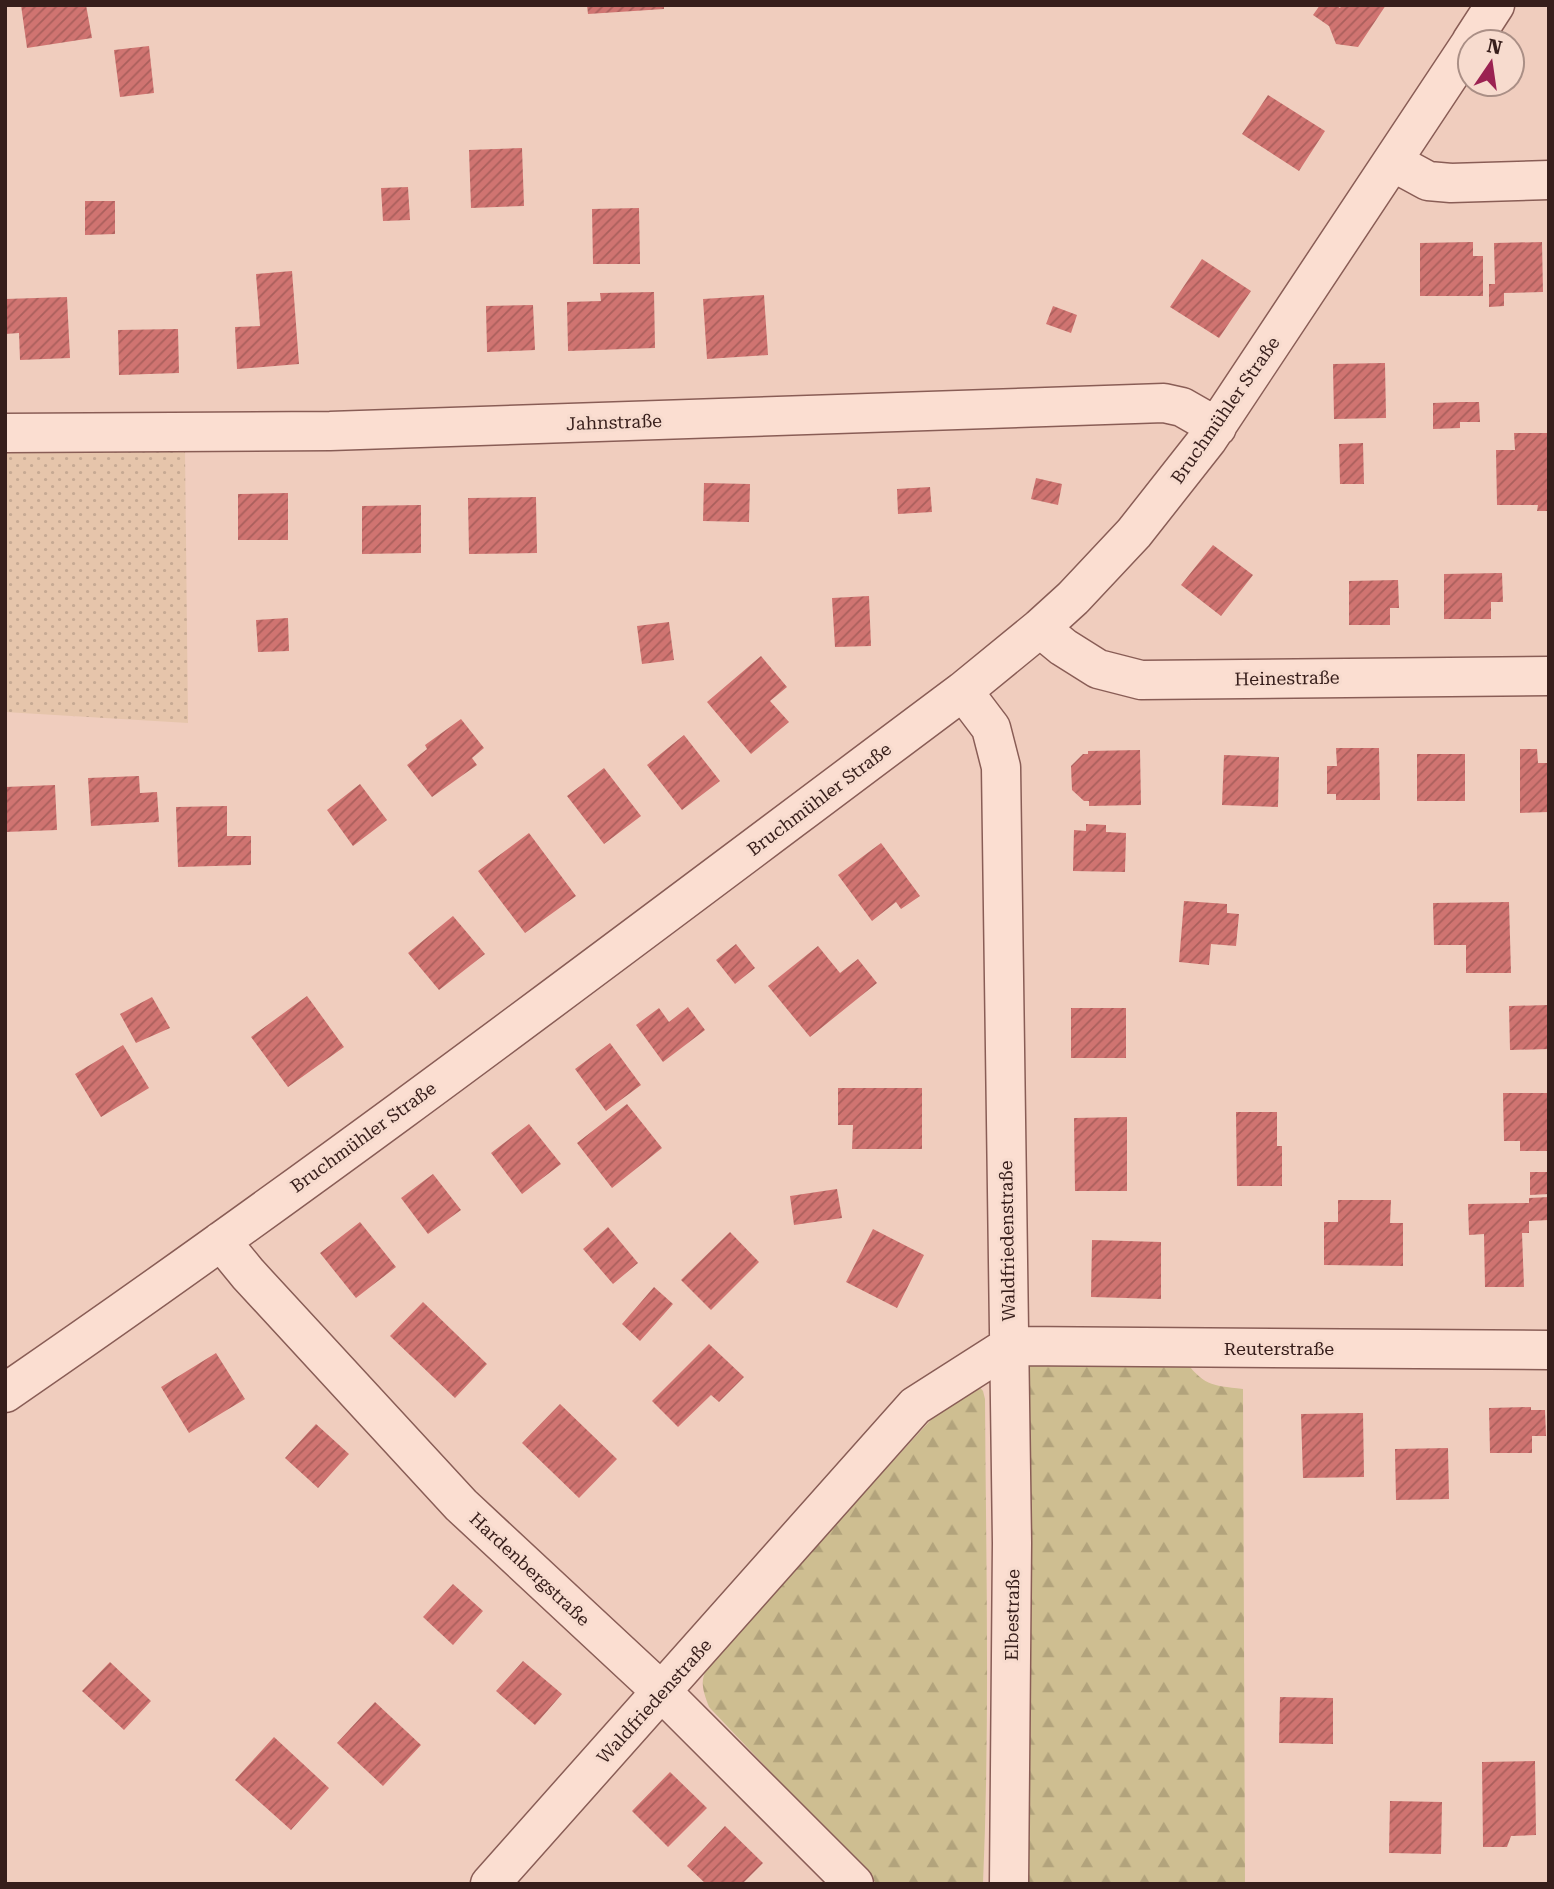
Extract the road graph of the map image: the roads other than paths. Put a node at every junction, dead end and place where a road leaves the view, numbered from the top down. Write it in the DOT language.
graph roads {
  1 [pos="1495,5"];
  2 [pos="1480,28"];
  3 [pos="1456,66"];
  4 [pos="1393,162"];
  5 [pos="1549,180"];
  6 [pos="1217,428"];
  7 [pos="5,433"];
  8 [pos="1040,628"];
  9 [pos="1549,676"];
  10 [pos="963,691"];
  11 [pos="221,1241"];
  12 [pos="1009,1346"];
  13 [pos="1549,1350"];
  14 [pos="5,1393"];
  15 [pos="662,1692"];
  16 [pos="490,1884"];
  17 [pos="854,1884"];
  18 [pos="1009,1884"];
  1 -- 2 [label="street, Bruchmühler Straße"];
  3 -- 4 [label="street, Bruchmühler Straße"];
  4 -- 5 [label="street"];
  4 -- 6 [label="street, Bruchmühler Straße"];
  6 -- 7 [label="street, Jahnstraße"];
  6 -- 8 [label="street, Bruchmühler Straße"];
  8 -- 9 [label="street, Heinestraße"];
  8 -- 10 [label="street, Bruchmühler Straße"];
  10 -- 11 [label="street, Bruchmühler Straße"];
  10 -- 12 [label="street, Waldfriedenstraße"];
  11 -- 14 [label="street, Bruchmühler Straße"];
  11 -- 15 [label="street, Hardenbergstraße"];
  12 -- 13 [label="street, Reuterstraße"];
  12 -- 15 [label="street, Waldfriedenstraße"];
  12 -- 18 [label="street, Elbestraße"];
  15 -- 16 [label="street, Waldfriedenstraße"];
  15 -- 17 [label="street, Hardenbergstraße"];
}
